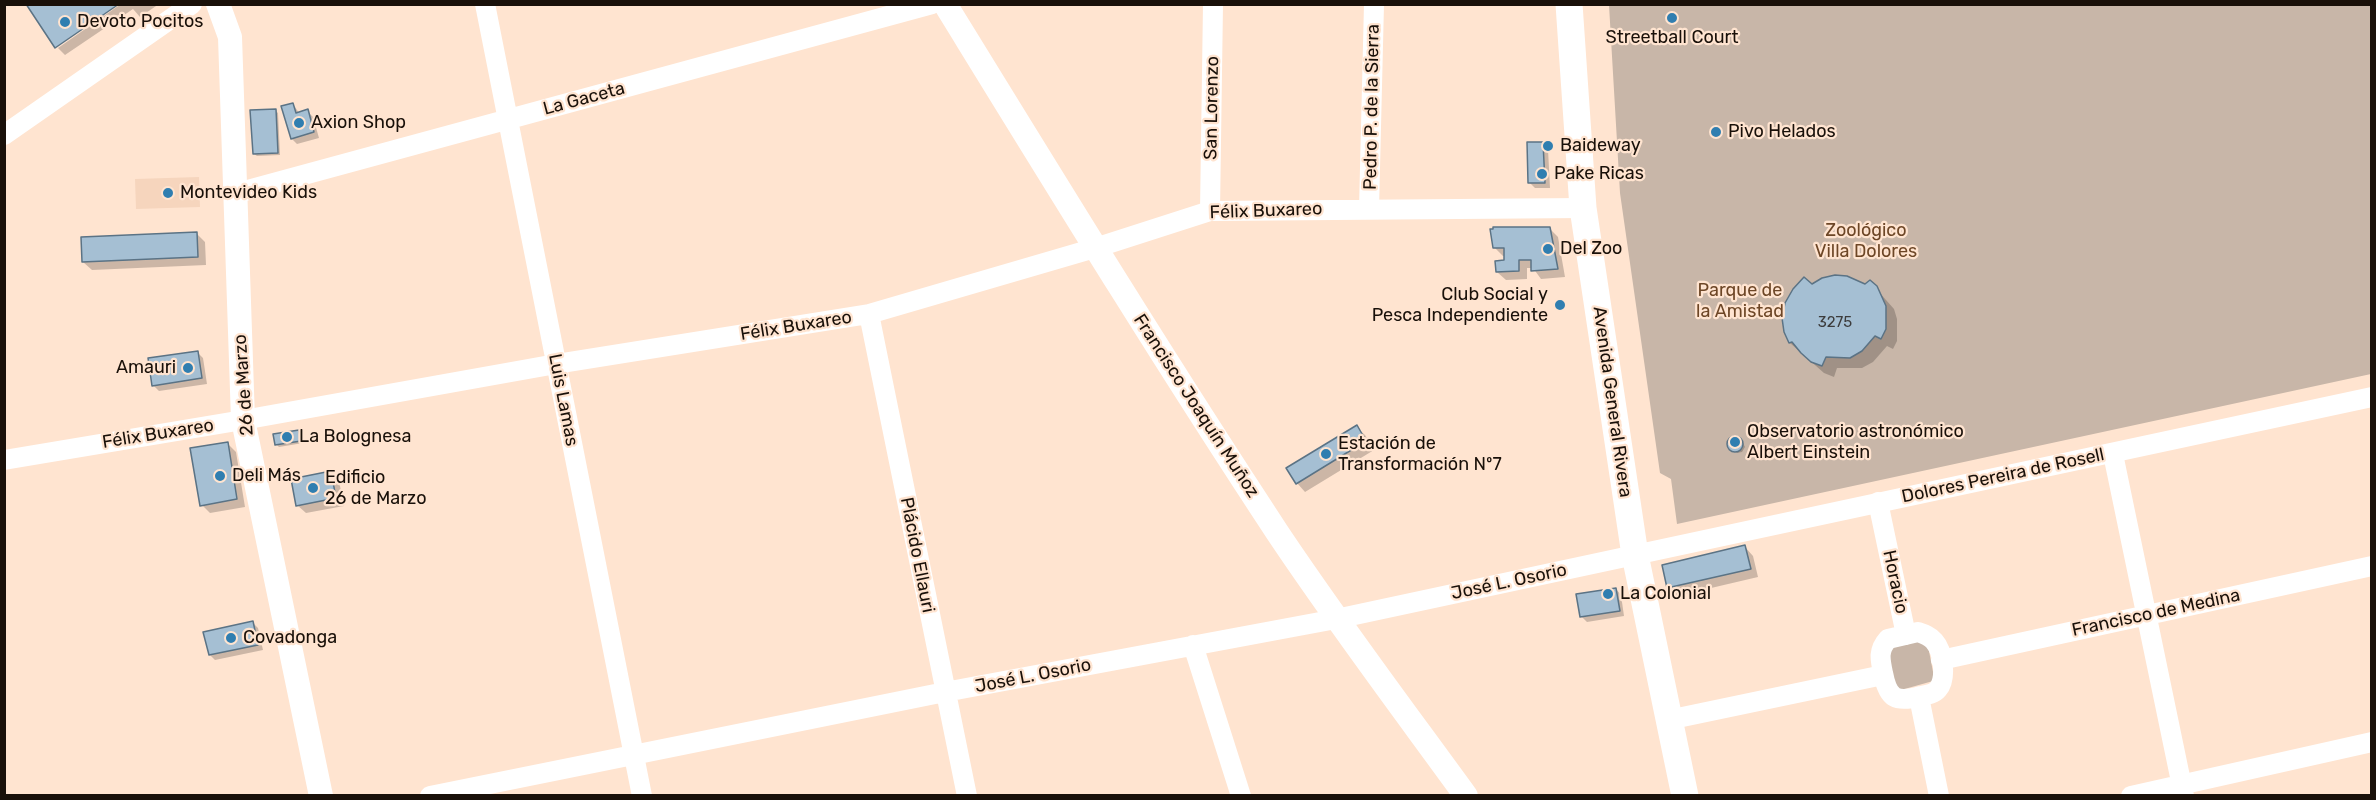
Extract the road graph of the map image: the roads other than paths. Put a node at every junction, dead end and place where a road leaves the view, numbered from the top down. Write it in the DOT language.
graph roads {
  1 [pos="192,4"];
  2 [pos="218,4"];
  3 [pos="484,4"];
  4 [pos="932,4"];
  5 [pos="945,4"];
  6 [pos="1213,4"];
  7 [pos="1374,4"];
  8 [pos="1569,4"];
  9 [pos="508,120"];
  10 [pos="4,135"];
  11 [pos="237,193"];
  12 [pos="1583,208"];
  13 [pos="1369,209"];
  14 [pos="1210,211"];
  15 [pos="1095,248"];
  16 [pos="868,314"];
  17 [pos="556,364"];
  18 [pos="2372,397"];
  19 [pos="243,420"];
  20 [pos="2113,454"];
  21 [pos="4,460"];
  22 [pos="1878,501"];
  23 [pos="1635,555"];
  24 [pos="2372,566"];
  25 [pos="2147,614"];
  26 [pos="1336,619"];
  27 [pos="1906,634"];
  28 [pos="1193,645"];
  29 [pos="1942,667"];
  30 [pos="1883,674"];
  31 [pos="945,692"];
  32 [pos="1919,697"];
  33 [pos="1668,720"];
  34 [pos="2372,742"];
  35 [pos="634,753"];
  36 [pos="2183,790"];
  37 [pos="321,795"];
  38 [pos="430,795"];
  39 [pos="642,795"];
  40 [pos="967,795"];
  41 [pos="1241,795"];
  42 [pos="1466,795"];
  43 [pos="1685,795"];
  44 [pos="1939,795"];
  45 [pos="2131,795"];
  1 -- 10 [label="street"];
  2 -- 11 [label="street, 26 de Marzo"];
  3 -- 9 [label="street, Luis Lamas"];
  4 -- 9 [label="street, La Gaceta"];
  5 -- 15 [label="street, Francisco Joaquín Muñoz"];
  6 -- 14 [label="street, San Lorenzo"];
  7 -- 13 [label="street, Pedro P. de la Sierra"];
  8 -- 12 [label="main road, Avenida General Rivera"];
  9 -- 11 [label="street, La Gaceta"];
  9 -- 17 [label="street, Luis Lamas"];
  11 -- 19 [label="street, 26 de Marzo"];
  12 -- 13 [label="street, Félix Buxareo"];
  12 -- 23 [label="main road, Avenida General Rivera"];
  13 -- 14 [label="street, Félix Buxareo"];
  14 -- 15 [label="street, Félix Buxareo"];
  15 -- 16 [label="street, Félix Buxareo"];
  15 -- 26 [label="street, Francisco Joaquín Muñoz"];
  16 -- 17 [label="street, Félix Buxareo"];
  16 -- 31 [label="street, Plácido Ellauri"];
  17 -- 19 [label="street, Félix Buxareo"];
  17 -- 35 [label="street, Luis Lamas"];
  18 -- 20 [label="street, Dolores Pereira de Rosell"];
  19 -- 21 [label="street, Félix Buxareo"];
  19 -- 37 [label="street, 26 de Marzo"];
  20 -- 22 [label="street, Dolores Pereira de Rosell"];
  20 -- 25 [label="street"];
  22 -- 23 [label="street, Dolores Pereira de Rosell"];
  22 -- 27 [label="street, Horacio"];
  23 -- 26 [label="street, José L. Osorio"];
  23 -- 33 [label="main road, Avenida General Rivera"];
  24 -- 25 [label="street, Francisco de Medina"];
  25 -- 29 [label="street, Francisco de Medina"];
  25 -- 36 [label="street"];
  26 -- 28 [label="street, José L. Osorio"];
  26 -- 42 [label="street, Francisco Joaquín Muñoz"];
  27 -- 29 [label="street, Horacio"];
  27 -- 30 [label="street"];
  28 -- 31 [label="street, José L. Osorio"];
  28 -- 41 [label="street"];
  29 -- 32 [label="street"];
  30 -- 32 [label="street"];
  30 -- 33 [label="street"];
  31 -- 35 [label="street, José L. Osorio"];
  31 -- 40 [label="street, Plácido Ellauri"];
  32 -- 44 [label="street"];
  33 -- 43 [label="main road, Avenida General Rivera"];
  34 -- 36 [label="street"];
  35 -- 38 [label="street, José L. Osorio"];
  35 -- 39 [label="street, Luis Lamas"];
  36 -- 45 [label="street"];
}
